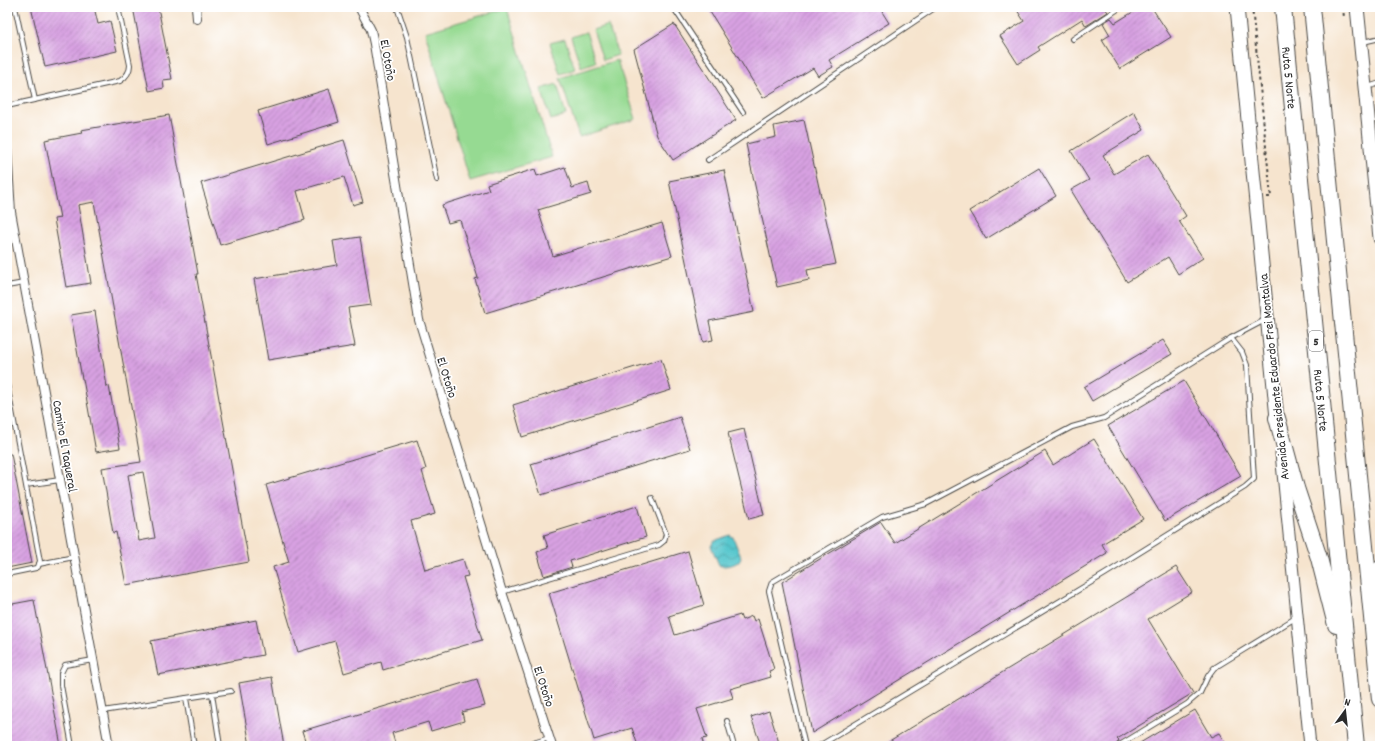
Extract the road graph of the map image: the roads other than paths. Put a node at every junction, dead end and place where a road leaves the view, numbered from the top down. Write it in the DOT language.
graph roads {
  1 [pos="15,7"];
  2 [pos="118,7"];
  3 [pos="196,7"];
  4 [pos="359,7"];
  5 [pos="397,7"];
  6 [pos="673,7"];
  7 [pos="936,7"];
  8 [pos="1120,7"];
  9 [pos="1237,7"];
  10 [pos="1283,7"];
  11 [pos="1312,7"];
  12 [pos="1357,7"];
  13 [pos="197,18"];
  14 [pos="1380,38"];
  15 [pos="1073,39"];
  16 [pos="1361,43"];
  17 [pos="1380,83"];
  18 [pos="1366,88"];
  19 [pos="35,100"];
  20 [pos="7,106"];
  21 [pos="743,112"];
  22 [pos="7,149"];
  23 [pos="708,160"];
  24 [pos="1377,176"];
  25 [pos="437,180"];
  26 [pos="1380,238"];
  27 [pos="24,283"];
  28 [pos="7,286"];
  29 [pos="1268,319"];
  30 [pos="1231,338"];
  31 [pos="7,384"];
  32 [pos="1277,418"];
  33 [pos="60,480"];
  34 [pos="26,485"];
  35 [pos="652,498"];
  36 [pos="75,557"];
  37 [pos="39,564"];
  38 [pos="1380,569"];
  39 [pos="7,574"];
  40 [pos="502,592"];
  41 [pos="1297,617"];
  42 [pos="1375,650"];
  43 [pos="93,660"];
  44 [pos="1349,676"];
  45 [pos="231,691"];
  46 [pos="212,694"];
  47 [pos="186,698"];
  48 [pos="1380,699"];
  49 [pos="103,711"];
  50 [pos="727,721"];
  51 [pos="551,742"];
  52 [pos="72,746"];
  53 [pos="109,746"];
  54 [pos="194,746"];
  55 [pos="220,746"];
  56 [pos="524,746"];
  57 [pos="734,746"];
  58 [pos="805,746"];
  59 [pos="819,746"];
  60 [pos="1118,746"];
  61 [pos="1310,746"];
  62 [pos="1356,746"];
  1 -- 19 [label="lane"];
  2 -- 19 [label="lane"];
  3 -- 13 [label="street"];
  4 -- 40 [label="street, El Otoño"];
  5 -- 25 [label="lane"];
  6 -- 21 [label="lane"];
  7 -- 23 [label="lane"];
  8 -- 15 [label="lane"];
  9 -- 29 [label="main road, Avenida Presidente Eduardo Frei Montalva"];
  10 -- 44 [label="highway, Ruta 5 Norte / 5"];
  11 -- 42 [label="highway"];
  12 -- 16 [label="main road"];
  14 -- 16 [label="lane"];
  16 -- 18 [label="main road"];
  17 -- 18 [label="lane"];
  18 -- 24 [label="main road"];
  19 -- 20 [label="lane"];
  22 -- 27 [label="street, Camino El Taqueral"];
  24 -- 26 [label="main road"];
  27 -- 28 [label="lane"];
  27 -- 33 [label="street, Camino El Taqueral"];
  29 -- 30 [label="lane"];
  29 -- 32 [label="main road, Avenida Presidente Eduardo Frei Montalva"];
  30 -- 58 [label="lane"];
  30 -- 59 [label="lane"];
  31 -- 34 [label="lane"];
  32 -- 41 [label="street, Avenida Presidente Eduardo Frei Montalva"];
  32 -- 44 [label="highway"];
  33 -- 34 [label="lane"];
  33 -- 36 [label="street, Camino El Taqueral"];
  34 -- 37 [label="lane"];
  35 -- 40 [label="lane"];
  36 -- 37 [label="lane"];
  36 -- 43 [label="street, Camino El Taqueral"];
  37 -- 39 [label="lane"];
  38 -- 42 [label="highway"];
  40 -- 51 [label="street, El Otoño"];
  41 -- 60 [label="lane"];
  41 -- 61 [label="street, Avenida Presidente Eduardo Frei Montalva"];
  42 -- 48 [label="highway"];
  43 -- 49 [label="street, Camino El Taqueral"];
  43 -- 52 [label="lane"];
  44 -- 62 [label="highway, Ruta 5 Norte / 5"];
  45 -- 46 [label="lane"];
  46 -- 47 [label="lane"];
  46 -- 55 [label="lane"];
  47 -- 49 [label="lane"];
  47 -- 54 [label="lane"];
  49 -- 53 [label="street, Camino El Taqueral"];
  50 -- 57 [label="lane"];
  51 -- 56 [label="lane"];
}
